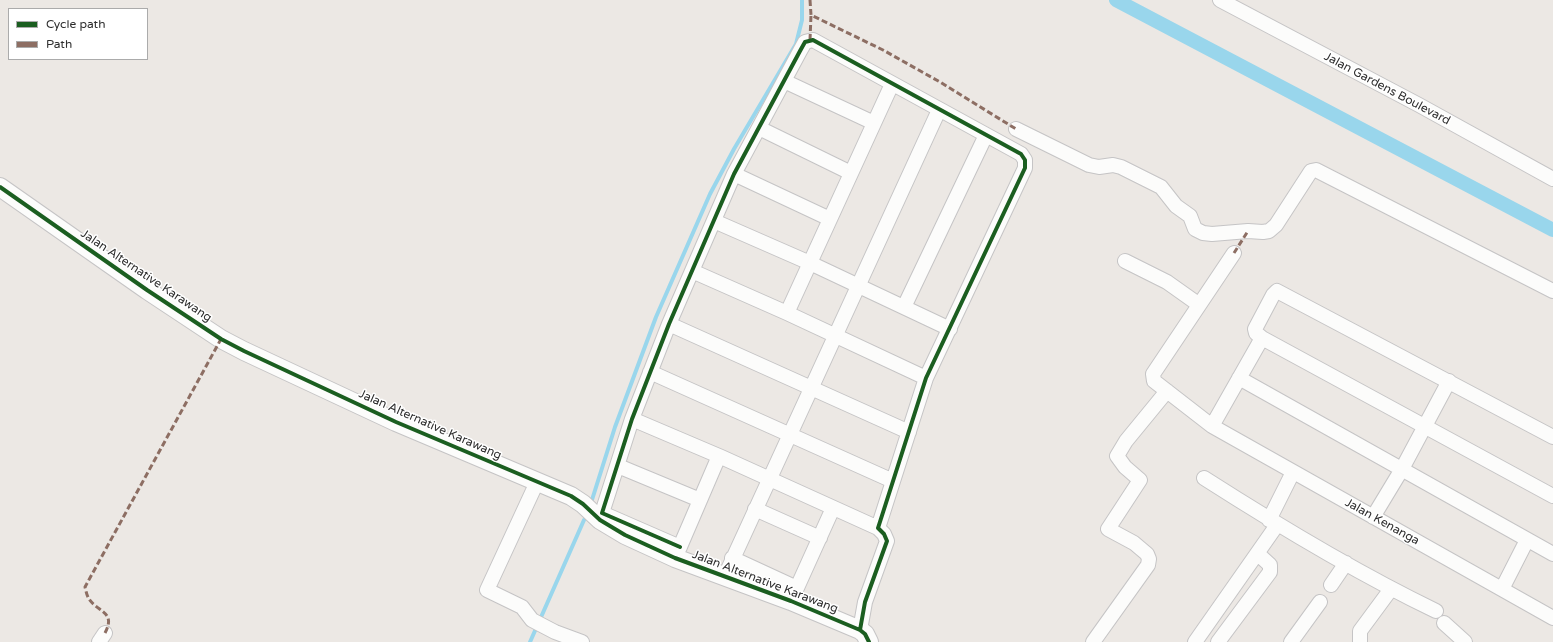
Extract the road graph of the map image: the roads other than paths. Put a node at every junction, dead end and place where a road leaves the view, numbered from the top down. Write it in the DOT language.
graph roads {
  1 [pos="1220,0"];
  2 [pos="784,81"];
  3 [pos="892,84"];
  4 [pos="939,110"];
  5 [pos="874,123"];
  6 [pos="759,128"];
  7 [pos="1016,129"];
  8 [pos="986,135"];
  9 [pos="851,173"];
  10 [pos="734,174"];
  11 [pos="1553,179"];
  12 [pos="0,187"];
  13 [pos="830,218"];
  14 [pos="714,221"];
  15 [pos="1234,253"];
  16 [pos="1125,261"];
  17 [pos="810,263"];
  18 [pos="692,271"];
  19 [pos="858,285"];
  20 [pos="1553,290"];
  21 [pos="1198,304"];
  22 [pos="904,307"];
  23 [pos="787,313"];
  24 [pos="669,324"];
  25 [pos="950,328"];
  26 [pos="835,335"];
  27 [pos="1262,338"];
  28 [pos="650,372"];
  29 [pos="926,378"];
  30 [pos="1239,378"];
  31 [pos="1449,381"];
  32 [pos="811,387"];
  33 [pos="1167,392"];
  34 [pos="632,419"];
  35 [pos="1426,425"];
  36 [pos="1212,426"];
  37 [pos="909,432"];
  38 [pos="790,433"];
  39 [pos="1553,437"];
  40 [pos="719,456"];
  41 [pos="618,466"];
  42 [pos="1402,469"];
  43 [pos="1293,472"];
  44 [pos="769,478"];
  45 [pos="1204,478"];
  46 [pos="538,482"];
  47 [pos="893,482"];
  48 [pos="1553,496"];
  49 [pos="700,500"];
  50 [pos="833,508"];
  51 [pos="755,509"];
  52 [pos="1373,516"];
  53 [pos="1273,522"];
  54 [pos="878,528"];
  55 [pos="820,538"];
  56 [pos="1527,540"];
  57 [pos="677,552"];
  58 [pos="1553,553"];
  59 [pos="1258,554"];
  60 [pos="732,558"];
  61 [pos="1346,564"];
  62 [pos="724,576"];
  63 [pos="1330,585"];
  64 [pos="1502,589"];
  65 [pos="1391,590"];
  66 [pos="794,594"];
  67 [pos="1320,602"];
  68 [pos="1436,611"];
  69 [pos="1552,613"];
  70 [pos="1444,623"];
  71 [pos="864,636"];
  72 [pos="553,637"];
  73 [pos="582,642"];
  74 [pos="1093,642"];
  75 [pos="1194,642"];
  76 [pos="1218,642"];
  77 [pos="1291,642"];
  78 [pos="1360,642"];
  79 [pos="1465,642"];
  1 -- 11 [label="street, Jalan Gardens Boulevard"];
  2 -- 3 [label="street"];
  2 -- 5 [label="street"];
  2 -- 6 [label="street"];
  3 -- 4 [label="street"];
  3 -- 5 [label="street"];
  4 -- 8 [label="street"];
  4 -- 19 [label="street"];
  5 -- 9 [label="street"];
  6 -- 9 [label="street"];
  6 -- 10 [label="street"];
  7 -- 20 [label="street"];
  8 -- 22 [label="street"];
  8 -- 25 [label="street"];
  9 -- 13 [label="street"];
  10 -- 13 [label="street"];
  10 -- 14 [label="street"];
  12 -- 46 [label="street, Jalan Alternative Karawang"];
  13 -- 17 [label="street"];
  14 -- 17 [label="street"];
  14 -- 18 [label="street"];
  15 -- 21 [label="street, Jalan Kenanga"];
  16 -- 21 [label="street"];
  17 -- 19 [label="street"];
  17 -- 23 [label="street"];
  18 -- 23 [label="street"];
  18 -- 24 [label="street"];
  19 -- 22 [label="street"];
  19 -- 26 [label="street"];
  21 -- 33 [label="street, Jalan Kenanga"];
  22 -- 25 [label="street"];
  23 -- 26 [label="street"];
  24 -- 28 [label="street"];
  24 -- 32 [label="street"];
  25 -- 29 [label="street"];
  26 -- 29 [label="street"];
  26 -- 32 [label="street"];
  27 -- 30 [label="street"];
  27 -- 31 [label="street"];
  27 -- 35 [label="street"];
  28 -- 34 [label="street"];
  28 -- 38 [label="street"];
  29 -- 37 [label="street"];
  30 -- 36 [label="street"];
  30 -- 42 [label="street"];
  31 -- 35 [label="street"];
  31 -- 39 [label="street"];
  32 -- 37 [label="street"];
  32 -- 38 [label="street"];
  33 -- 36 [label="street, Jalan Kenanga"];
  33 -- 74 [label="street"];
  34 -- 40 [label="street"];
  34 -- 41 [label="street"];
  35 -- 42 [label="street"];
  35 -- 48 [label="street"];
  36 -- 43 [label="street, Jalan Kenanga"];
  37 -- 47 [label="street"];
  38 -- 44 [label="street"];
  38 -- 47 [label="street"];
  40 -- 44 [label="street"];
  40 -- 49 [label="street"];
  41 -- 49 [label="street"];
  41 -- 57 [label="street"];
  42 -- 52 [label="street"];
  42 -- 56 [label="street"];
  43 -- 52 [label="street, Jalan Kenanga"];
  43 -- 53 [label="street"];
  44 -- 50 [label="street"];
  44 -- 51 [label="street"];
  45 -- 53 [label="street"];
  46 -- 57 [label="street, Jalan Alternative Karawang"];
  46 -- 72 [label="street"];
  47 -- 54 [label="street"];
  49 -- 57 [label="street"];
  50 -- 54 [label="street"];
  50 -- 55 [label="street"];
  51 -- 55 [label="street"];
  51 -- 60 [label="street"];
  52 -- 64 [label="street, Jalan Kenanga"];
  53 -- 59 [label="street"];
  53 -- 61 [label="street"];
  54 -- 71 [label="street"];
  55 -- 66 [label="street"];
  56 -- 58 [label="street"];
  56 -- 64 [label="street"];
  57 -- 62 [label="street, Jalan Alternative Karawang"];
  59 -- 75 [label="street"];
  59 -- 76 [label="street"];
  60 -- 62 [label="street"];
  60 -- 66 [label="street"];
  61 -- 63 [label="street"];
  61 -- 65 [label="street"];
  62 -- 66 [label="street, Jalan Alternative Karawang"];
  64 -- 69 [label="street, Jalan Kenanga"];
  65 -- 68 [label="street"];
  65 -- 78 [label="street"];
  66 -- 71 [label="street, Jalan Alternative Karawang"];
  67 -- 77 [label="street"];
  70 -- 79 [label="street"];
  72 -- 73 [label="street"];
}
